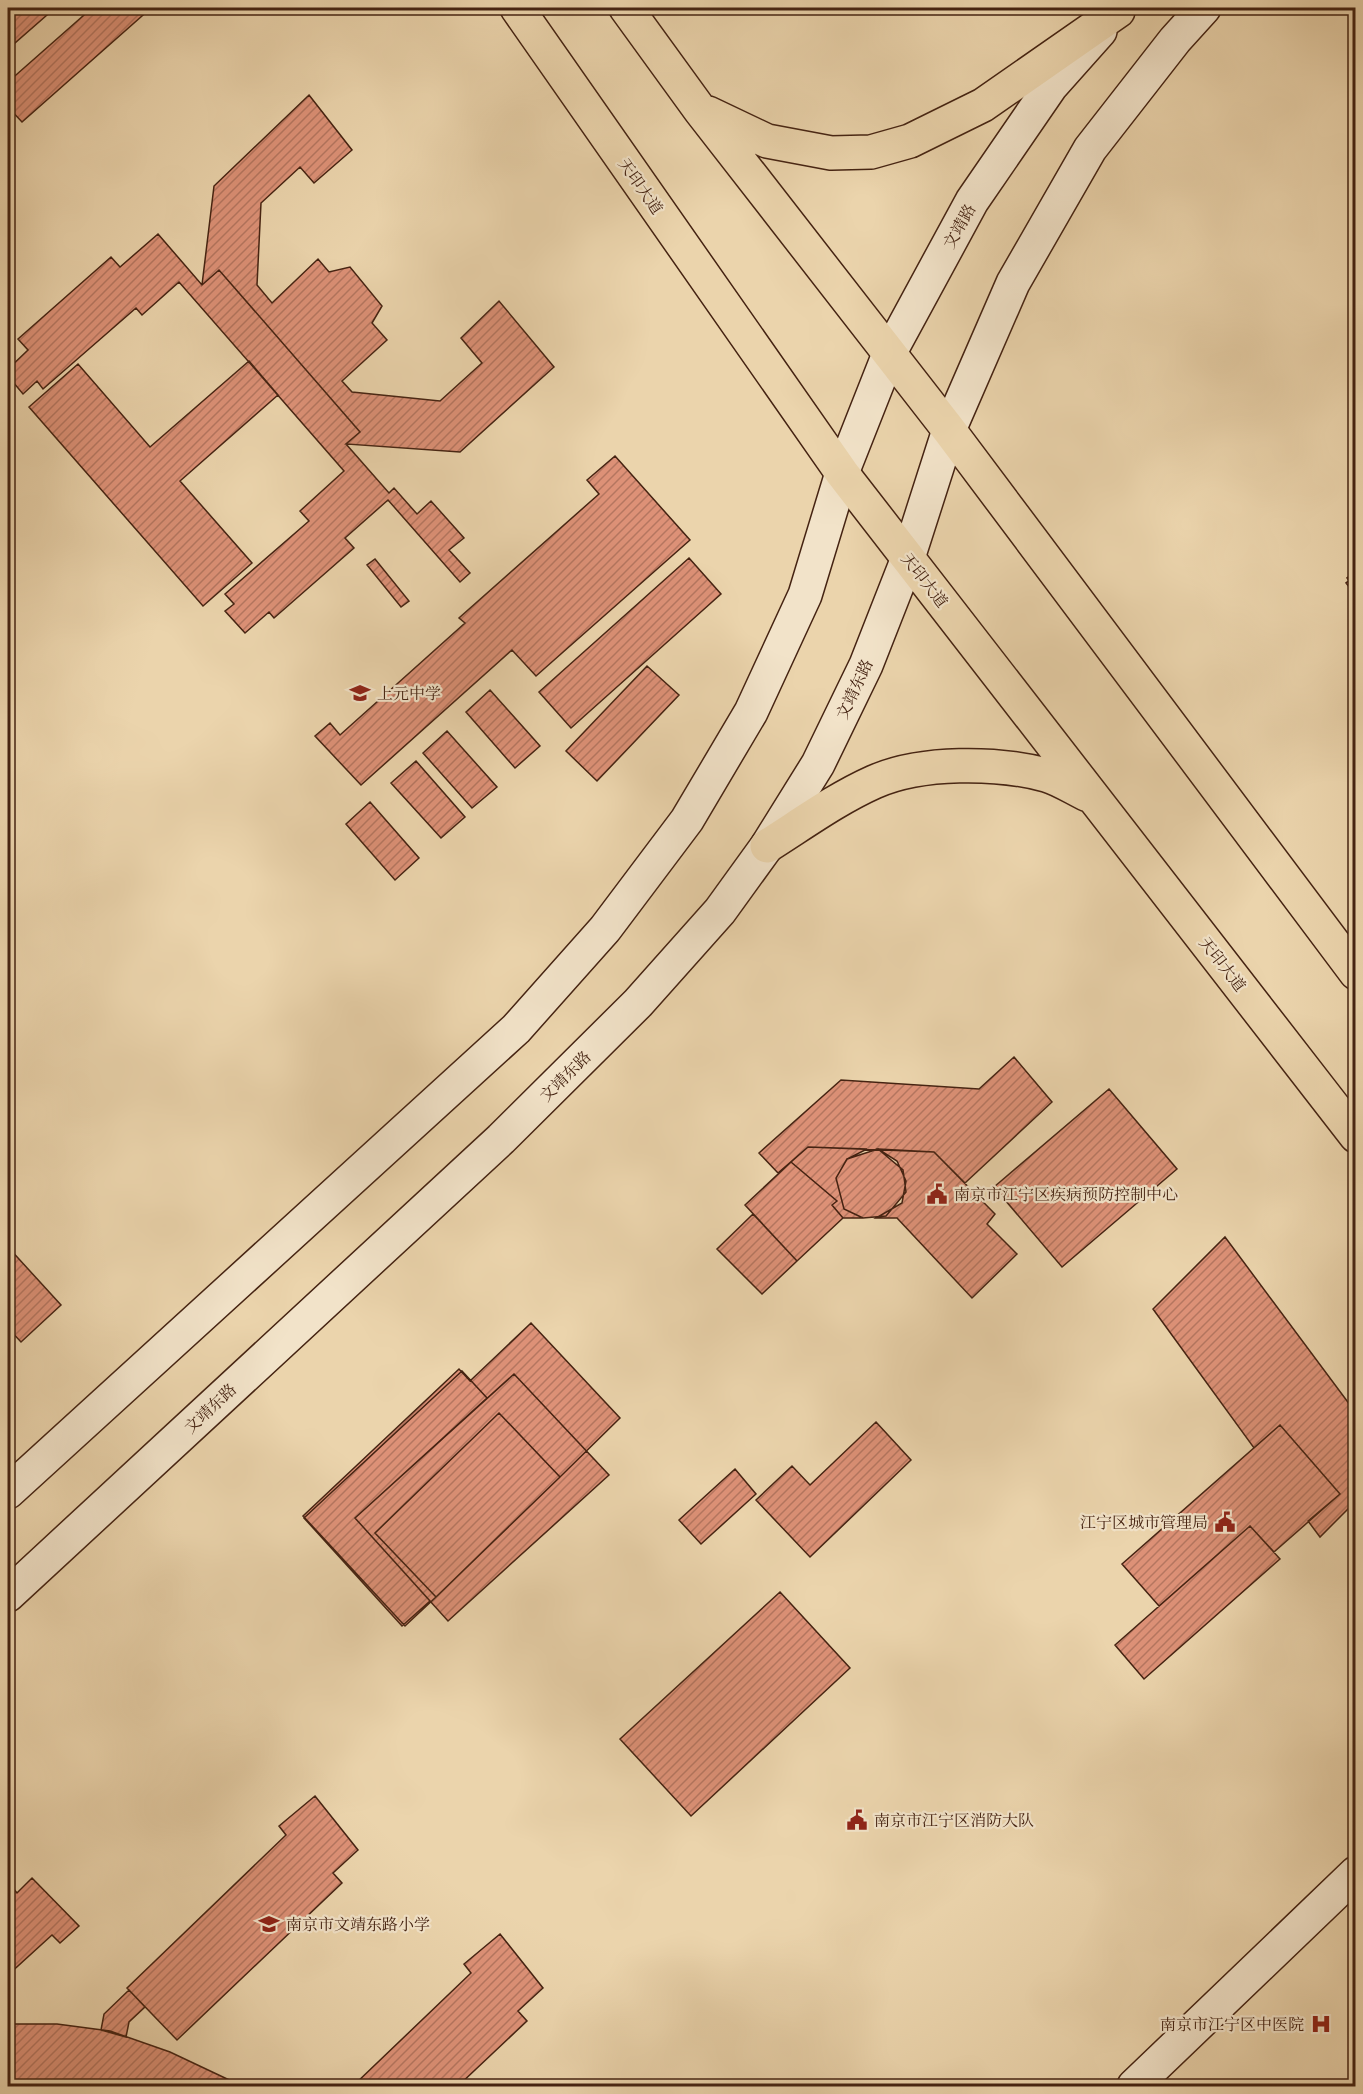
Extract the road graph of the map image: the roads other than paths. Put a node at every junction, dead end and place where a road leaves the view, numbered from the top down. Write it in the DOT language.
graph roads {
  1 [pos="517,8"];
  2 [pos="626,8"];
  3 [pos="1204,8"];
  4 [pos="1119,9"];
  5 [pos="700,110"];
  6 [pos="889,354"];
  7 [pos="949,430"];
  8 [pos="842,472"];
  9 [pos="908,558"];
  10 [pos="1095,799"];
  11 [pos="767,846"];
  12 [pos="1356,973"];
  13 [pos="1356,1136"];
  14 [pos="8,1492"];
  15 [pos="8,1595"];
  16 [pos="1356,1873"];
  17 [pos="1134,2086"];
  1 -- 8 [label="main road, 天印大道"];
  2 -- 5 [label="main road"];
  3 -- 7 [label="main road"];
  4 -- 5 [label="main road"];
  4 -- 6 [label="main road, 文靖路"];
  5 -- 6 [label="main road"];
  6 -- 7 [label="main road"];
  6 -- 8 [label="main road, 文靖路"];
  7 -- 9 [label="main road, 文靖东路"];
  7 -- 12 [label="main road"];
  8 -- 9 [label="main road, 天印大道"];
  8 -- 14 [label="main road"];
  9 -- 10 [label="main road, 天印大道"];
  9 -- 11 [label="main road, 文靖东路"];
  10 -- 11 [label="main road"];
  10 -- 13 [label="main road, 天印大道"];
  11 -- 15 [label="main road, 文靖东路"];
  16 -- 17 [label="main road"];
}
